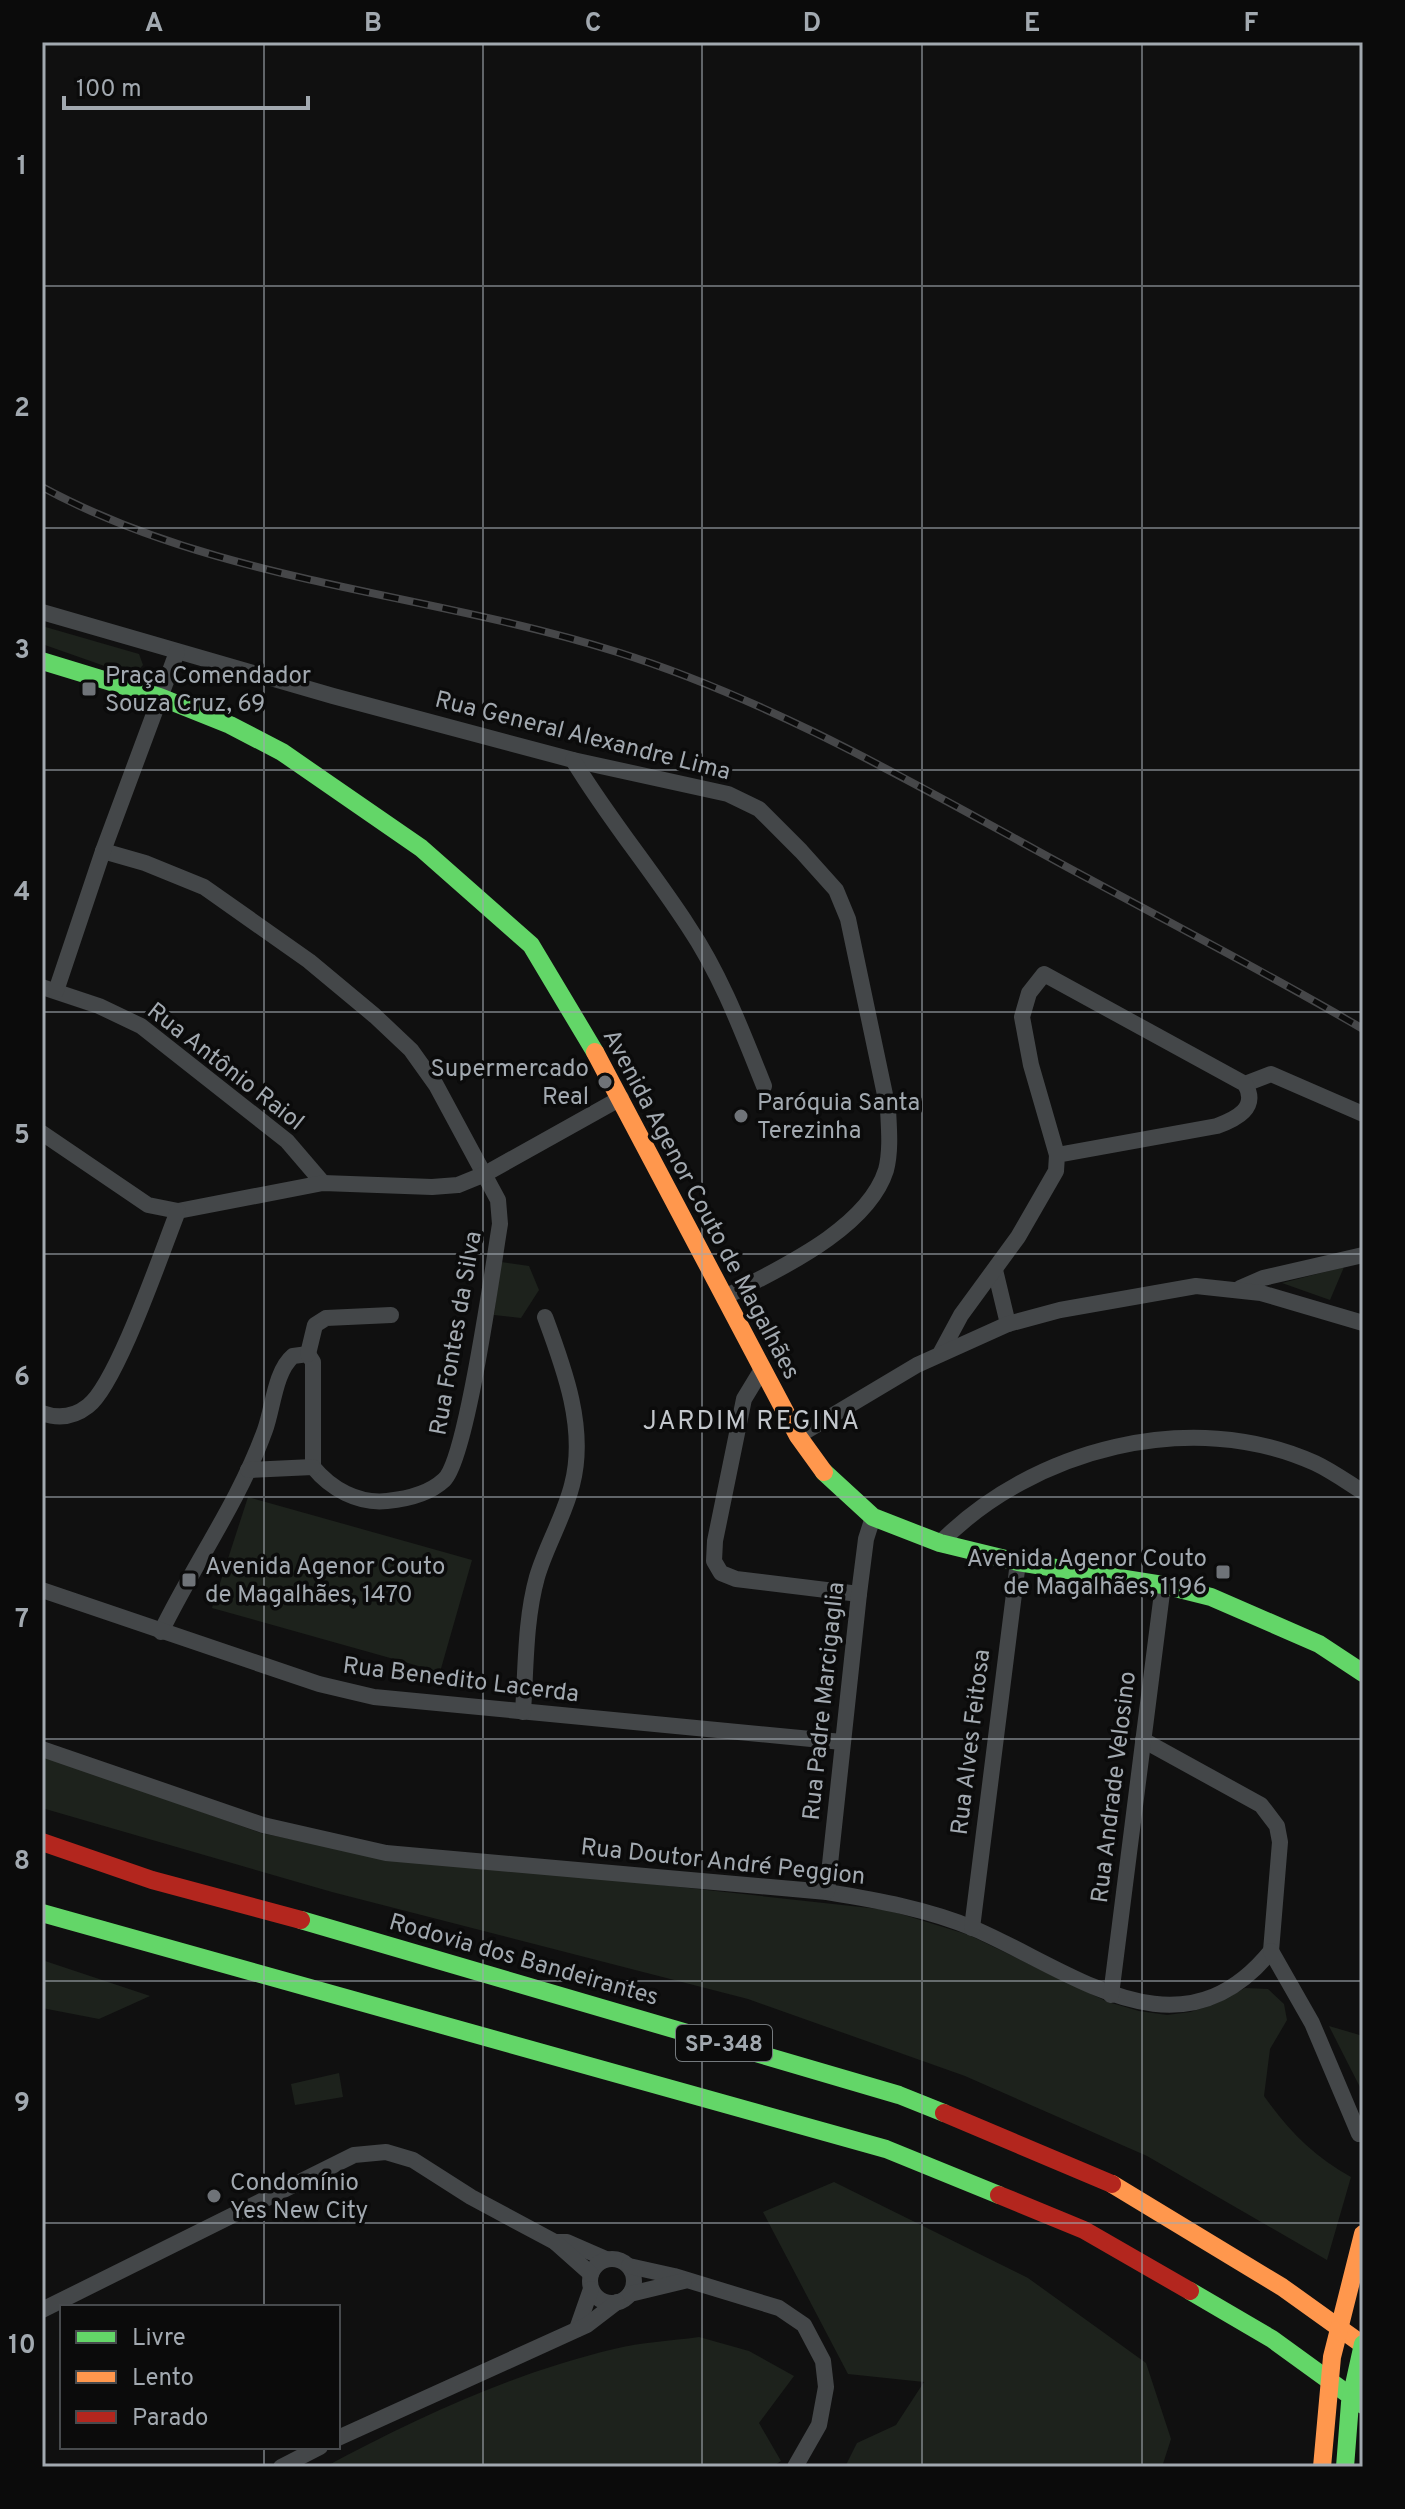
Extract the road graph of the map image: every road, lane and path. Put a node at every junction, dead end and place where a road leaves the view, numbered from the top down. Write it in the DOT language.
graph roads {
  1 [pos="42,612"];
  2 [pos="177,652"];
  3 [pos="42,661"];
  4 [pos="160,697"];
  5 [pos="573,760"];
  6 [pos="103,851"];
  7 [pos="49,989"];
  8 [pos="1245,1084"];
  9 [pos="764,1086"];
  10 [pos="621,1098"];
  11 [pos="1363,1114"];
  12 [pos="42,1133"];
  13 [pos="1057,1155"];
  14 [pos="485,1174"];
  15 [pos="323,1183"];
  16 [pos="178,1211"];
  17 [pos="1363,1255"];
  18 [pos="995,1270"];
  19 [pos="1240,1288"];
  20 [pos="725,1297"];
  21 [pos="391,1315"];
  22 [pos="545,1317"];
  23 [pos="1363,1323"];
  24 [pos="1008,1324"];
  25 [pos="308,1354"];
  26 [pos="940,1354"];
  27 [pos="761,1371"];
  28 [pos="42,1413"];
  29 [pos="798,1436"];
  30 [pos="313,1467"];
  31 [pos="248,1470"];
  32 [pos="1363,1492"];
  33 [pos="873,1517"];
  34 [pos="940,1543"];
  35 [pos="1018,1562"];
  36 [pos="1163,1585"];
  37 [pos="42,1590"];
  38 [pos="859,1594"];
  39 [pos="161,1632"];
  40 [pos="1363,1673"];
  41 [pos="523,1712"];
  42 [pos="1143,1740"];
  43 [pos="842,1742"];
  44 [pos="42,1749"];
  45 [pos="42,1842"];
  46 [pos="827,1892"];
  47 [pos="42,1913"];
  48 [pos="972,1928"];
  49 [pos="1271,1951"];
  50 [pos="1111,1995"];
  51 [pos="1359,2134"];
  52 [pos="1363,2234"];
  53 [pos="555,2242"];
  54 [pos="606,2259"];
  55 [pos="629,2266"];
  56 [pos="684,2281"];
  57 [pos="591,2282"];
  58 [pos="624,2298"];
  59 [pos="42,2310"];
  60 [pos="577,2329"];
  61 [pos="1363,2344"];
  62 [pos="1363,2405"];
  63 [pos="340,2437"];
  64 [pos="316,2449"];
  65 [pos="281,2467"];
  66 [pos="795,2467"];
  67 [pos="1322,2467"];
  68 [pos="1345,2467"];
  1 -- 2 [label="street, Rua General Alexandre Lima"];
  2 -- 4 [label="street"];
  2 -- 5 [label="street, Rua General Alexandre Lima"];
  3 -- 4 [label="main road, Avenida Agenor Couto de Magalhães"];
  4 -- 6 [label="street"];
  4 -- 10 [label="main road, Avenida Agenor Couto de Magalhães"];
  5 -- 9 [label="street"];
  5 -- 20 [label="street, Rua General Alexandre Lima"];
  6 -- 7 [label="street"];
  6 -- 14 [label="street, Rua Fontes da Silva"];
  7 -- 15 [label="street, Rua Antônio Raiol"];
  8 -- 11 [label="street"];
  8 -- 13 [label="street"];
  8 -- 13 [label="street"];
  10 -- 14 [label="street"];
  10 -- 20 [label="main road, Avenida Agenor Couto de Magalhães"];
  12 -- 16 [label="street"];
  13 -- 18 [label="street"];
  14 -- 15 [label="street"];
  14 -- 30 [label="street, Rua Fontes da Silva"];
  15 -- 16 [label="street"];
  16 -- 28 [label="street"];
  17 -- 19 [label="street"];
  18 -- 24 [label="street"];
  18 -- 26 [label="street"];
  19 -- 23 [label="street"];
  19 -- 24 [label="street"];
  20 -- 27 [label="main road, Avenida Agenor Couto de Magalhães"];
  21 -- 25 [label="street"];
  22 -- 41 [label="street"];
  24 -- 26 [label="street"];
  25 -- 30 [label="street"];
  25 -- 31 [label="street"];
  26 -- 29 [label="street"];
  27 -- 29 [label="main road, Avenida Agenor Couto de Magalhães"];
  27 -- 38 [label="street"];
  29 -- 33 [label="main road, Avenida Agenor Couto de Magalhães"];
  30 -- 31 [label="street"];
  31 -- 39 [label="street"];
  32 -- 34 [label="street"];
  33 -- 34 [label="main road, Avenida Agenor Couto de Magalhães"];
  33 -- 38 [label="street, Rua Padre Marcigaglia"];
  34 -- 35 [label="main road, Avenida Agenor Couto de Magalhães"];
  35 -- 36 [label="main road, Avenida Agenor Couto de Magalhães"];
  35 -- 48 [label="street, Rua Alves Feitosa"];
  36 -- 40 [label="main road, Avenida Agenor Couto de Magalhães"];
  36 -- 42 [label="street, Rua Andrade Velosino"];
  37 -- 39 [label="street, Rua Benedito Lacerda"];
  38 -- 43 [label="street, Rua Padre Marcigaglia"];
  39 -- 41 [label="street, Rua Benedito Lacerda"];
  41 -- 43 [label="street, Rua Benedito Lacerda"];
  42 -- 49 [label="street"];
  42 -- 50 [label="street, Rua Andrade Velosino"];
  43 -- 46 [label="street, Rua Padre Marcigaglia"];
  44 -- 46 [label="street, Rua Doutor André Peggion"];
  45 -- 61 [label="main road, Rodovia dos Bandeirantes / SP-348"];
  46 -- 48 [label="street, Rua Doutor André Peggion"];
  47 -- 62 [label="main road, SP-348"];
  48 -- 50 [label="street, Rua Doutor André Peggion"];
  49 -- 50 [label="street, Rua Doutor André Peggion"];
  49 -- 51 [label="street"];
  52 -- 67 [label="main road, bridge"];
  53 -- 54 [label="street"];
  53 -- 57 [label="street"];
  53 -- 59 [label="street"];
  54 -- 55 [label="street"];
  54 -- 57 [label="street"];
  55 -- 56 [label="street"];
  55 -- 58 [label="street"];
  56 -- 58 [label="street"];
  56 -- 66 [label="street"];
  57 -- 58 [label="street"];
  57 -- 60 [label="street"];
  58 -- 60 [label="street"];
  60 -- 63 [label="street"];
  61 -- 68 [label="main road, bridge"];
  64 -- 65 [label="street"];
}
